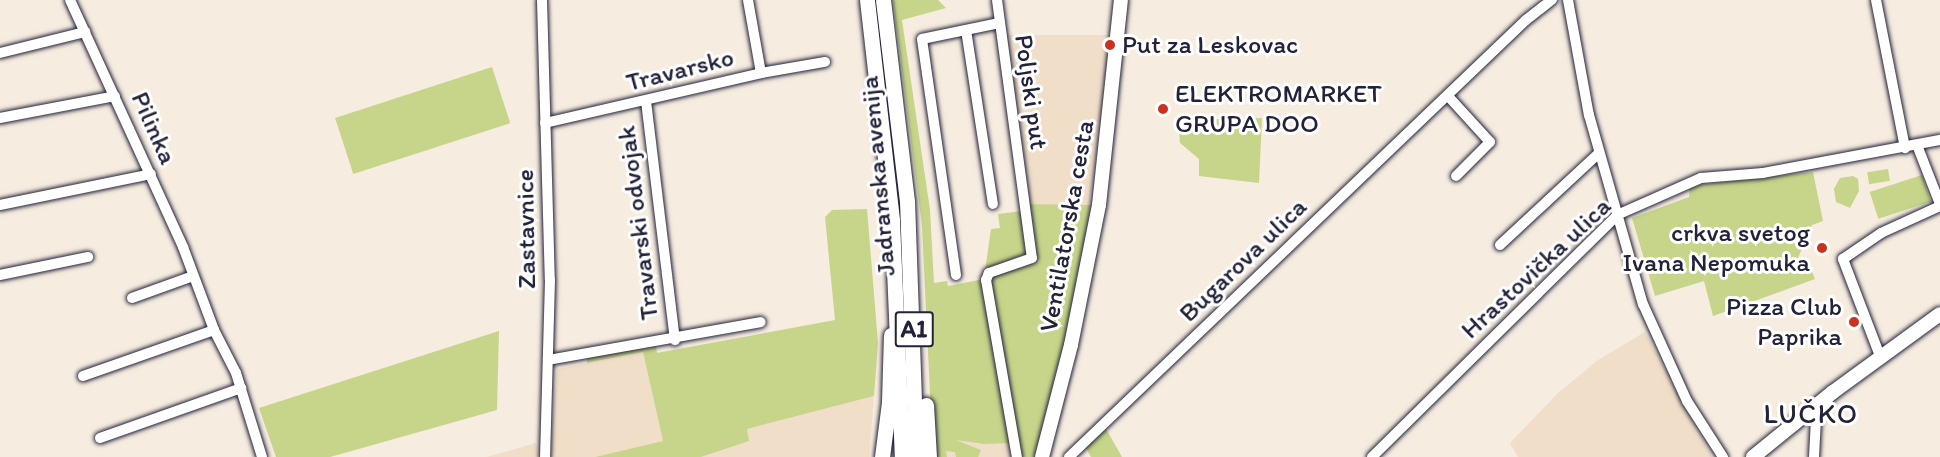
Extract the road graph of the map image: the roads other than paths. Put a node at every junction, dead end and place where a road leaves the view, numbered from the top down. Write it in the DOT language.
graph roads {
  1 [pos="70,0"];
  2 [pos="542,0"];
  3 [pos="747,0"];
  4 [pos="867,0"];
  5 [pos="883,0"];
  6 [pos="997,0"];
  7 [pos="1121,0"];
  8 [pos="1552,0"];
  9 [pos="1568,0"];
  10 [pos="1876,0"];
  11 [pos="999,23"];
  12 [pos="966,30"];
  13 [pos="85,32"];
  14 [pos="0,53"];
  15 [pos="825,62"];
  16 [pos="761,73"];
  17 [pos="115,96"];
  18 [pos="1448,96"];
  19 [pos="646,101"];
  20 [pos="0,118"];
  21 [pos="545,123"];
  22 [pos="902,137"];
  23 [pos="1940,140"];
  24 [pos="1917,145"];
  25 [pos="1905,148"];
  26 [pos="1599,153"];
  27 [pos="151,174"];
  28 [pos="1456,176"];
  29 [pos="993,204"];
  30 [pos="0,205"];
  31 [pos="1940,205"];
  32 [pos="1617,215"];
  33 [pos="892,221"];
  34 [pos="1500,245"];
  35 [pos="88,257"];
  36 [pos="0,275"];
  37 [pos="956,275"];
  38 [pos="193,276"];
  39 [pos="132,298"];
  40 [pos="1940,314"];
  41 [pos="761,322"];
  42 [pos="214,330"];
  43 [pos="675,340"];
  44 [pos="1880,356"];
  45 [pos="548,360"];
  46 [pos="83,376"];
  47 [pos="241,388"];
  48 [pos="1833,392"];
  49 [pos="1797,422"];
  50 [pos="99,438"];
  51 [pos="1814,438"];
  52 [pos="262,457"];
  53 [pos="544,457"];
  54 [pos="882,457"];
  55 [pos="902,457"];
  56 [pos="916,457"];
  57 [pos="929,457"];
  58 [pos="1017,457"];
  59 [pos="1042,457"];
  60 [pos="1069,457"];
  61 [pos="1372,457"];
  62 [pos="1723,457"];
  63 [pos="1753,457"];
  64 [pos="1814,457"];
  1 -- 13 [label="street, Pilinka"];
  2 -- 21 [label="street, Zastavnice"];
  3 -- 16 [label="street"];
  4 -- 33 [label="highway, Jadranska avenija / A1"];
  5 -- 22 [label="highway, Jadranska avenija / A1"];
  6 -- 11 [label="street, Poljski put"];
  7 -- 59 [label="main road, Ventilatorska cesta"];
  8 -- 18 [label="street, Bugarova ulica"];
  9 -- 26 [label="street"];
  10 -- 25 [label="street"];
  11 -- 12 [label="street, Poljski put"];
  11 -- 58 [label="street, Poljski put"];
  12 -- 29 [label="street, Poljski put"];
  12 -- 37 [label="street, Poljski put"];
  13 -- 14 [label="street"];
  13 -- 17 [label="street, Pilinka"];
  15 -- 16 [label="street, Travarsko"];
  16 -- 19 [label="street, Travarsko"];
  17 -- 20 [label="street"];
  17 -- 27 [label="street, Pilinka"];
  18 -- 28 [label="street"];
  18 -- 60 [label="street, Bugarova ulica"];
  19 -- 21 [label="street, Travarsko"];
  19 -- 43 [label="street, Travarski odvojak"];
  21 -- 45 [label="street, Zastavnice"];
  22 -- 56 [label="highway, Jadranska avenija / A1"];
  22 -- 57 [label="highway"];
  23 -- 24 [label="street, Hrastovička ulica"];
  24 -- 25 [label="street, Hrastovička ulica"];
  24 -- 31 [label="street"];
  25 -- 32 [label="street, Hrastovička ulica"];
  26 -- 32 [label="street"];
  26 -- 34 [label="street"];
  27 -- 30 [label="street"];
  27 -- 38 [label="street, Pilinka"];
  31 -- 44 [label="street"];
  32 -- 61 [label="street, Hrastovička ulica"];
  32 -- 62 [label="street"];
  33 -- 54 [label="highway"];
  33 -- 55 [label="highway, Jadranska avenija / A1"];
  35 -- 36 [label="street"];
  38 -- 39 [label="street"];
  38 -- 42 [label="street, Pilinka"];
  40 -- 44 [label="main road"];
  41 -- 43 [label="street, Travarski odvojak"];
  42 -- 46 [label="street"];
  42 -- 47 [label="street, Pilinka"];
  43 -- 45 [label="street, Travarski odvojak"];
  44 -- 48 [label="main road"];
  45 -- 53 [label="street, Zastavnice"];
  47 -- 50 [label="street"];
  47 -- 52 [label="street, Pilinka"];
  48 -- 49 [label="main road"];
  48 -- 51 [label="street"];
  49 -- 51 [label="street"];
  49 -- 63 [label="main road"];
  51 -- 64 [label="street"];
}
